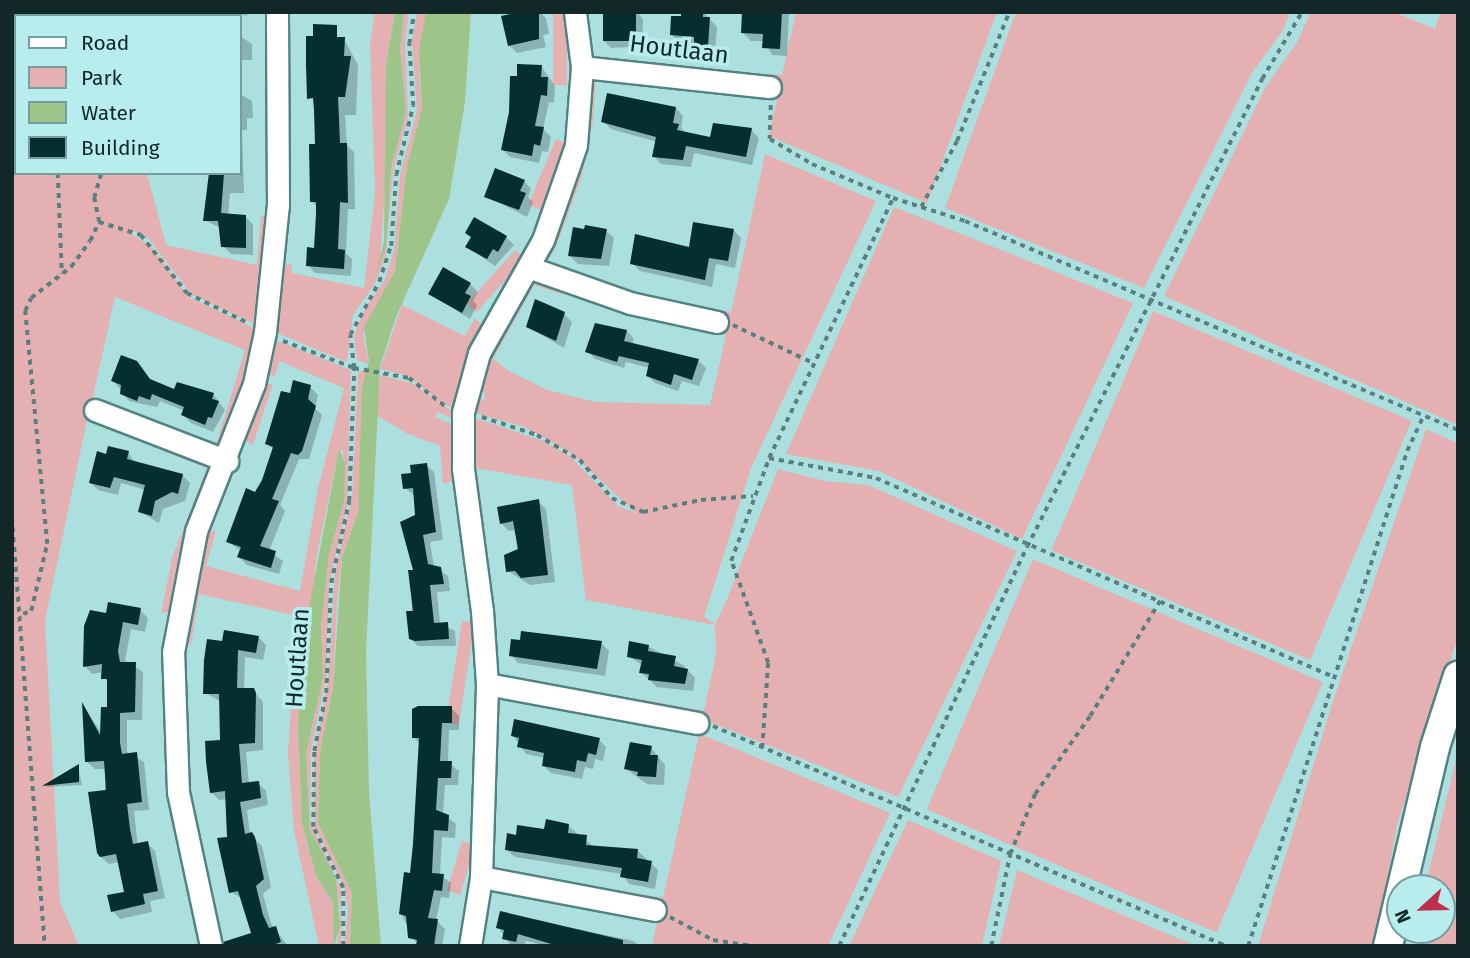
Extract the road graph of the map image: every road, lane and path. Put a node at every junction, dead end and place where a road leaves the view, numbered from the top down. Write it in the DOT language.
graph roads {
  1 [pos="276,12"];
  2 [pos="414,12"];
  3 [pos="575,12"];
  4 [pos="1009,12"];
  5 [pos="1302,12"];
  6 [pos="583,67"];
  7 [pos="770,87"];
  8 [pos="58,175"];
  9 [pos="100,175"];
  10 [pos="893,198"];
  11 [pos="921,208"];
  12 [pos="99,222"];
  13 [pos="528,267"];
  14 [pos="62,274"];
  15 [pos="1150,300"];
  16 [pos="717,322"];
  17 [pos="265,332"];
  18 [pos="813,363"];
  19 [pos="357,368"];
  20 [pos="96,410"];
  21 [pos="463,412"];
  22 [pos="1424,415"];
  23 [pos="1458,430"];
  24 [pos="769,458"];
  25 [pos="227,461"];
  26 [pos="753,496"];
  27 [pos="12,517"];
  28 [pos="1027,547"];
  29 [pos="1160,601"];
  30 [pos="23,614"];
  31 [pos="1458,676"];
  32 [pos="1334,677"];
  33 [pos="486,684"];
  34 [pos="697,723"];
  35 [pos="762,748"];
  36 [pos="904,809"];
  37 [pos="1010,854"];
  38 [pos="481,877"];
  39 [pos="655,910"];
  40 [pos="45,946"];
  41 [pos="211,946"];
  42 [pos="343,946"];
  43 [pos="470,946"];
  44 [pos="753,946"];
  45 [pos="839,946"];
  46 [pos="991,946"];
  47 [pos="1226,946"];
  48 [pos="1248,946"];
  49 [pos="1388,946"];
  1 -- 17 [label="street"];
  2 -- 19 [label="path, Houtlaan"];
  3 -- 6 [label="street"];
  4 -- 11 [label="path"];
  5 -- 15 [label="path"];
  6 -- 7 [label="street, Houtlaan"];
  6 -- 13 [label="street"];
  7 -- 10 [label="path"];
  8 -- 14 [label="path"];
  9 -- 12 [label="path"];
  10 -- 11 [label="path"];
  10 -- 18 [label="path"];
  11 -- 15 [label="path"];
  12 -- 14 [label="path"];
  12 -- 17 [label="path"];
  13 -- 16 [label="street"];
  13 -- 21 [label="street"];
  14 -- 30 [label="path"];
  15 -- 22 [label="path"];
  15 -- 28 [label="path"];
  16 -- 18 [label="path"];
  17 -- 19 [label="path"];
  17 -- 25 [label="street"];
  18 -- 24 [label="path"];
  19 -- 21 [label="path"];
  19 -- 42 [label="path, Houtlaan"];
  20 -- 25 [label="street"];
  21 -- 26 [label="path"];
  21 -- 33 [label="street"];
  22 -- 23 [label="path"];
  22 -- 32 [label="path"];
  24 -- 26 [label="path"];
  24 -- 28 [label="path"];
  25 -- 41 [label="street"];
  26 -- 35 [label="path"];
  27 -- 30 [label="path"];
  28 -- 29 [label="path"];
  28 -- 36 [label="path"];
  29 -- 32 [label="path"];
  29 -- 37 [label="path"];
  30 -- 40 [label="path"];
  31 -- 49 [label="main road"];
  32 -- 48 [label="path"];
  33 -- 34 [label="street"];
  33 -- 38 [label="street"];
  34 -- 35 [label="path"];
  35 -- 36 [label="path"];
  36 -- 37 [label="path"];
  36 -- 45 [label="path"];
  37 -- 46 [label="path"];
  37 -- 47 [label="path"];
  38 -- 39 [label="street"];
  38 -- 43 [label="street"];
  39 -- 44 [label="path"];
}
